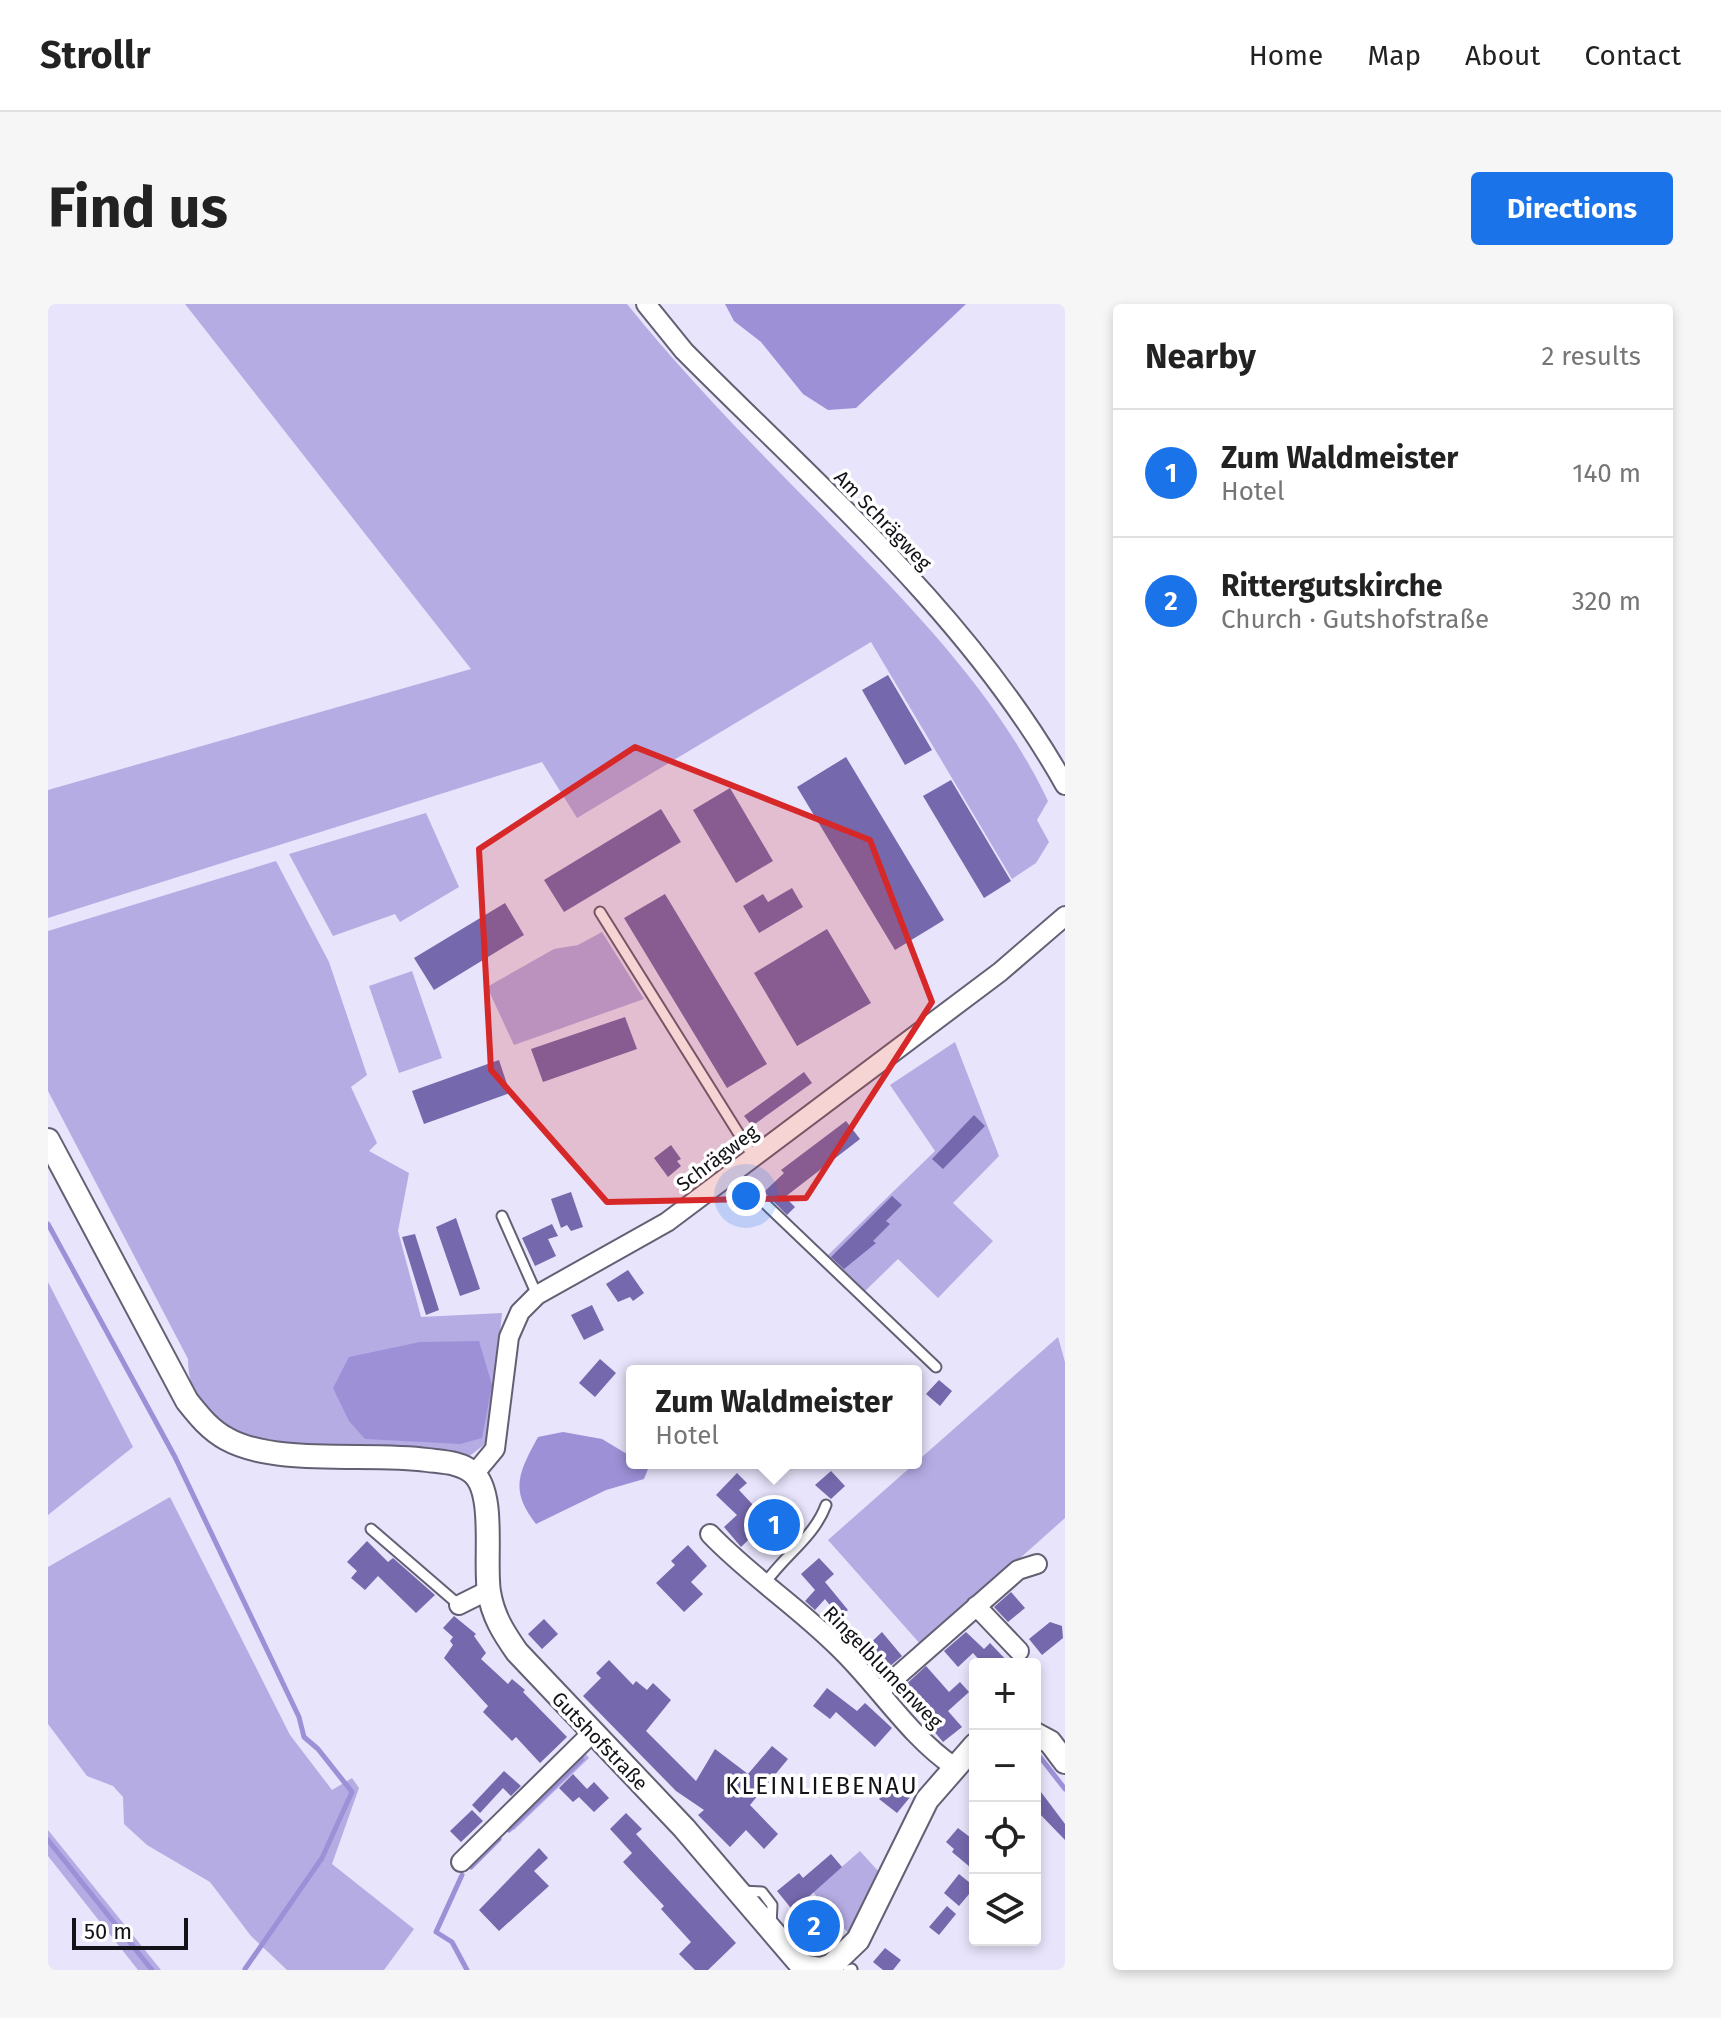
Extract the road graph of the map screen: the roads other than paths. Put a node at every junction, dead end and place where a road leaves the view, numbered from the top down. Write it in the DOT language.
graph roads {
  1 [pos="646,304"];
  2 [pos="1065,785"];
  3 [pos="600,912"];
  4 [pos="1065,916"];
  5 [pos="48,1140"];
  6 [pos="754,1158"];
  7 [pos="733,1173"];
  8 [pos="502,1216"];
  9 [pos="537,1295"];
  10 [pos="936,1367"];
  11 [pos="475,1473"];
  12 [pos="826,1505"];
  13 [pos="371,1529"];
  14 [pos="710,1534"];
  15 [pos="1037,1564"];
  16 [pos="766,1582"];
  17 [pos="489,1590"];
  18 [pos="459,1605"];
  19 [pos="976,1606"];
  20 [pos="1019,1651"];
  21 [pos="879,1692"];
  22 [pos="592,1733"];
  23 [pos="1041,1737"];
  24 [pos="969,1751"];
  25 [pos="1065,1762"];
  26 [pos="953,1766"];
  27 [pos="461,1862"];
  28 [pos="809,1970"];
  1 -- 2 [label="street, Am Schrägweg"];
  3 -- 6 [label="lane"];
  4 -- 6 [label="street, Schrägweg"];
  5 -- 11 [label="street"];
  6 -- 7 [label="street, Schrägweg"];
  7 -- 9 [label="street, Schrägweg"];
  7 -- 10 [label="lane"];
  8 -- 9 [label="lane"];
  9 -- 11 [label="street, Schrägweg"];
  11 -- 17 [label="street, Gutshofstraße"];
  12 -- 16 [label="lane"];
  13 -- 18 [label="lane"];
  14 -- 16 [label="street, Ringelblumenweg"];
  15 -- 19 [label="street"];
  16 -- 21 [label="street, Ringelblumenweg"];
  17 -- 18 [label="street"];
  17 -- 22 [label="street, Gutshofstraße"];
  19 -- 20 [label="street"];
  19 -- 21 [label="street"];
  21 -- 26 [label="street, Ringelblumenweg"];
  22 -- 27 [label="street"];
  22 -- 28 [label="street, Gutshofstraße"];
  23 -- 25 [label="street"];
  24 -- 26 [label="street"];
  26 -- 28 [label="street"];
}
